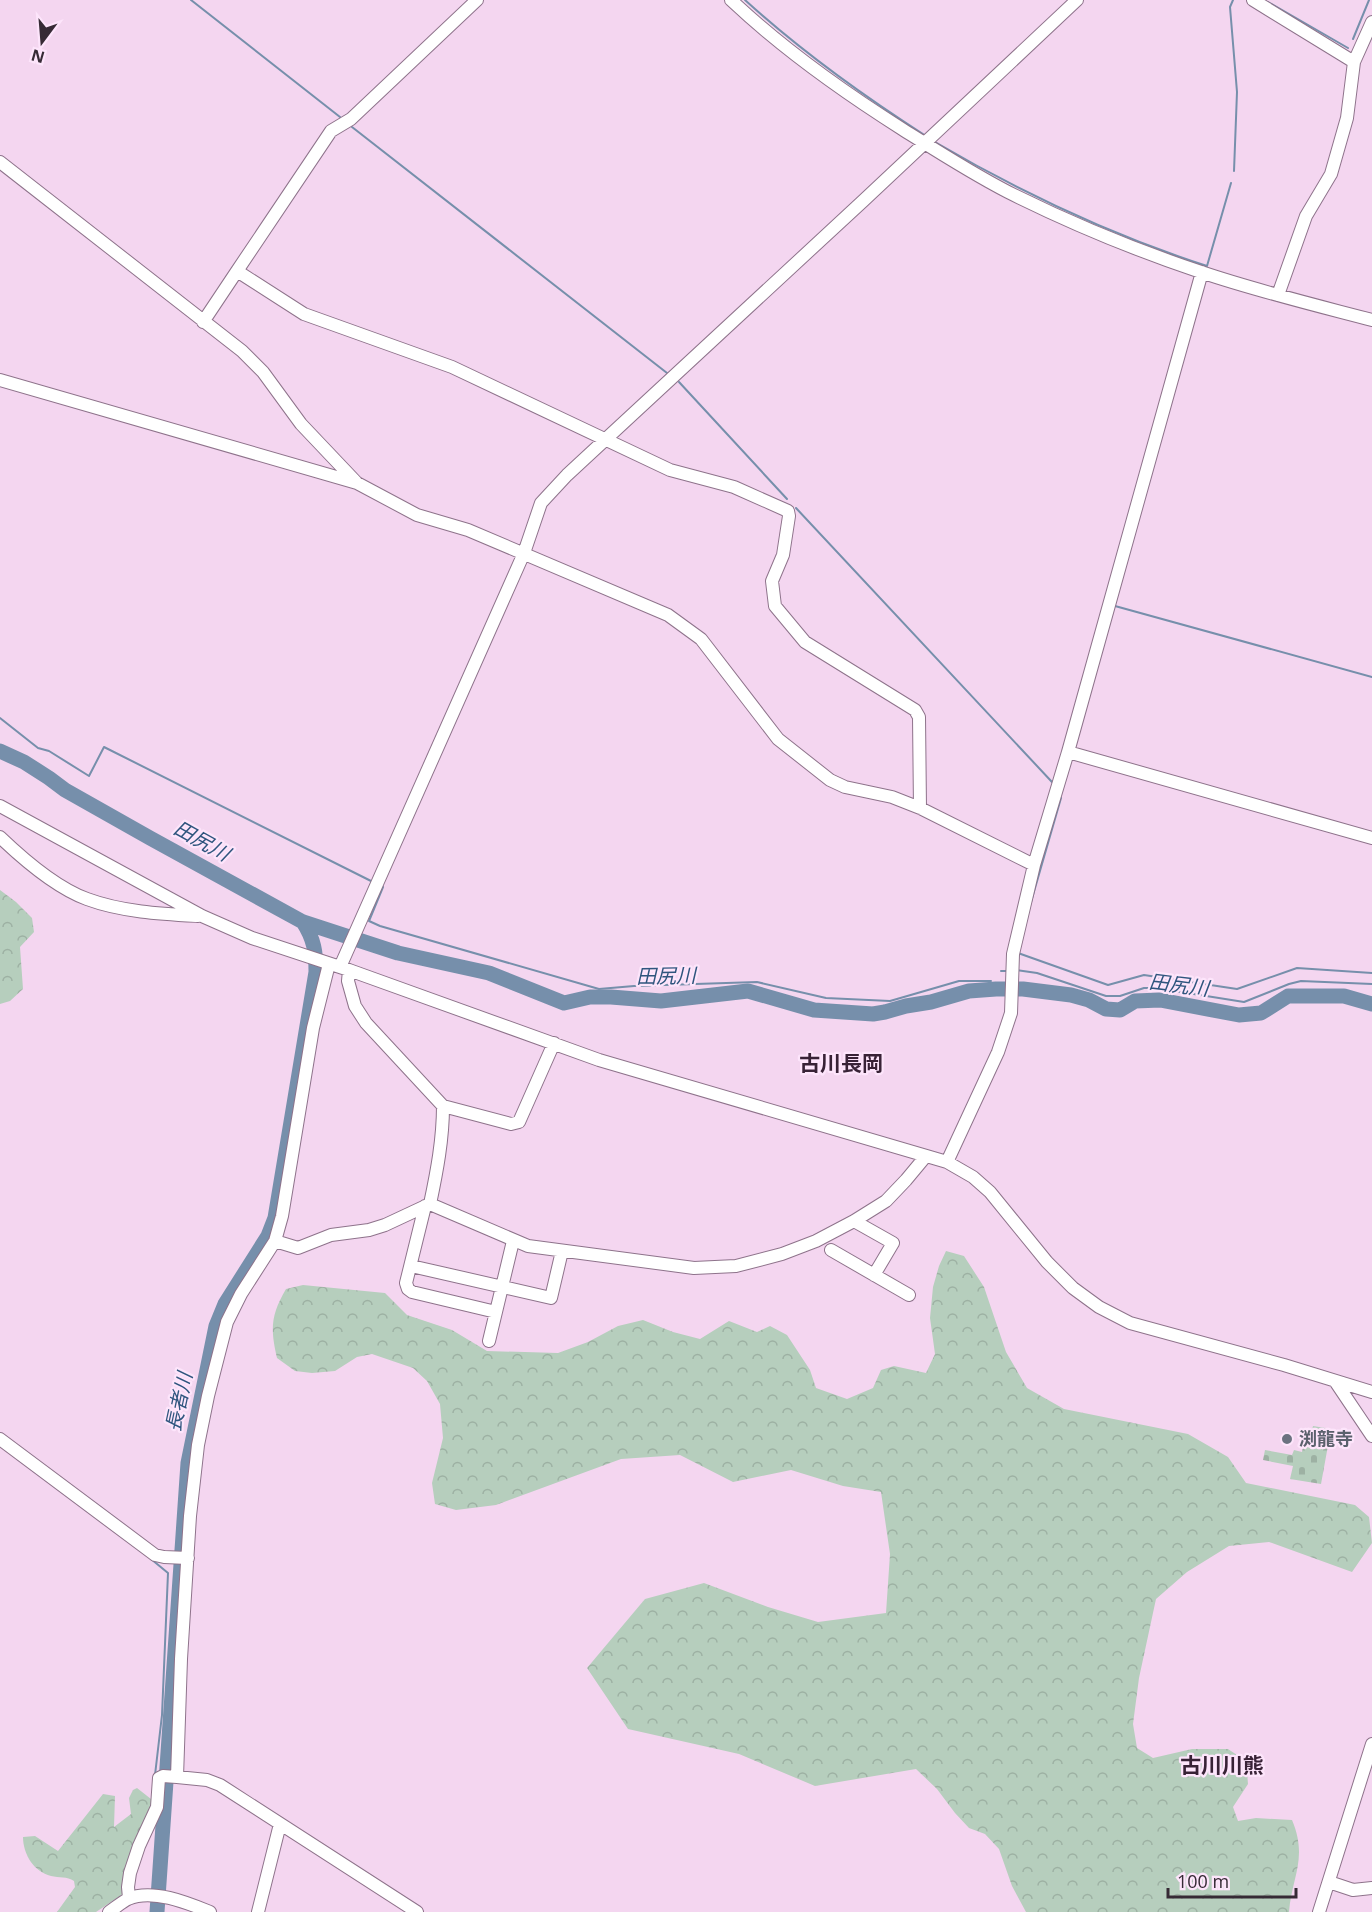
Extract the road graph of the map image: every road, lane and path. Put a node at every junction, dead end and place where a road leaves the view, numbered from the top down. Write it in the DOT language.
graph roads {
  1 [pos="477,0"];
  2 [pos="731,0"];
  3 [pos="1077,0"];
  4 [pos="1253,0"];
  5 [pos="1372,22"];
  6 [pos="1354,62"];
  7 [pos="924,142"];
  8 [pos="0,162"];
  9 [pos="237,271"];
  10 [pos="1202,272"];
  11 [pos="1278,295"];
  12 [pos="1372,320"];
  13 [pos="202,322"];
  14 [pos="0,380"];
  15 [pos="606,441"];
  16 [pos="357,483"];
  17 [pos="524,553"];
  18 [pos="1068,752"];
  19 [pos="0,806"];
  20 [pos="920,808"];
  21 [pos="0,837"];
  22 [pos="1372,838"];
  23 [pos="1034,865"];
  24 [pos="202,916"];
  25 [pos="335,966"];
  26 [pos="554,1043"];
  27 [pos="443,1106"];
  28 [pos="926,1155"];
  29 [pos="947,1162"];
  30 [pos="427,1205"];
  31 [pos="854,1221"];
  32 [pos="513,1240"];
  33 [pos="275,1241"];
  34 [pos="831,1250"];
  35 [pos="562,1251"];
  36 [pos="411,1266"];
  37 [pos="874,1275"];
  38 [pos="502,1287"];
  39 [pos="909,1295"];
  40 [pos="496,1312"];
  41 [pos="489,1341"];
  42 [pos="1335,1381"];
  43 [pos="1372,1392"];
  44 [pos="1372,1436"];
  45 [pos="0,1439"];
  46 [pos="182,1558"];
  47 [pos="1372,1744"];
  48 [pos="170,1776"];
  49 [pos="280,1824"];
  50 [pos="1329,1882"];
  51 [pos="1372,1888"];
  52 [pos="129,1898"];
  53 [pos="109,1912"];
  54 [pos="210,1912"];
  55 [pos="258,1912"];
  56 [pos="417,1912"];
  57 [pos="1319,1912"];
  1 -- 9 [label="street"];
  2 -- 7 [label="street"];
  3 -- 7 [label="street"];
  4 -- 6 [label="street"];
  5 -- 6 [label="street"];
  6 -- 11 [label="street"];
  7 -- 10 [label="street"];
  7 -- 15 [label="street"];
  8 -- 13 [label="street"];
  9 -- 13 [label="street"];
  9 -- 15 [label="street"];
  10 -- 11 [label="street"];
  10 -- 18 [label="street"];
  11 -- 12 [label="street"];
  13 -- 16 [label="street"];
  14 -- 16 [label="street"];
  15 -- 17 [label="street"];
  15 -- 20 [label="street"];
  16 -- 17 [label="street"];
  17 -- 20 [label="street"];
  17 -- 25 [label="street"];
  18 -- 22 [label="street"];
  18 -- 23 [label="street"];
  19 -- 24 [label="street"];
  20 -- 23 [label="street"];
  21 -- 24 [label="street"];
  23 -- 29 [label="street"];
  24 -- 25 [label="street"];
  25 -- 26 [label="street"];
  25 -- 27 [label="street"];
  25 -- 33 [label="street"];
  26 -- 27 [label="street"];
  26 -- 28 [label="street"];
  27 -- 30 [label="street"];
  28 -- 29 [label="street"];
  28 -- 31 [label="street"];
  29 -- 42 [label="street"];
  30 -- 32 [label="street"];
  30 -- 33 [label="street"];
  30 -- 36 [label="street"];
  31 -- 35 [label="street"];
  31 -- 37 [label="street"];
  32 -- 35 [label="street"];
  32 -- 38 [label="street"];
  33 -- 46 [label="street"];
  34 -- 37 [label="street"];
  35 -- 38 [label="street"];
  36 -- 38 [label="street"];
  36 -- 40 [label="street"];
  37 -- 39 [label="street"];
  38 -- 40 [label="street"];
  40 -- 41 [label="street"];
  42 -- 43 [label="street"];
  42 -- 44 [label="street"];
  45 -- 46 [label="street"];
  46 -- 48 [label="street"];
  47 -- 50 [label="street"];
  48 -- 49 [label="street"];
  48 -- 52 [label="street"];
  49 -- 55 [label="street"];
  49 -- 56 [label="street"];
  50 -- 51 [label="street"];
  50 -- 57 [label="street"];
  52 -- 53 [label="street"];
  52 -- 54 [label="street"];
}
